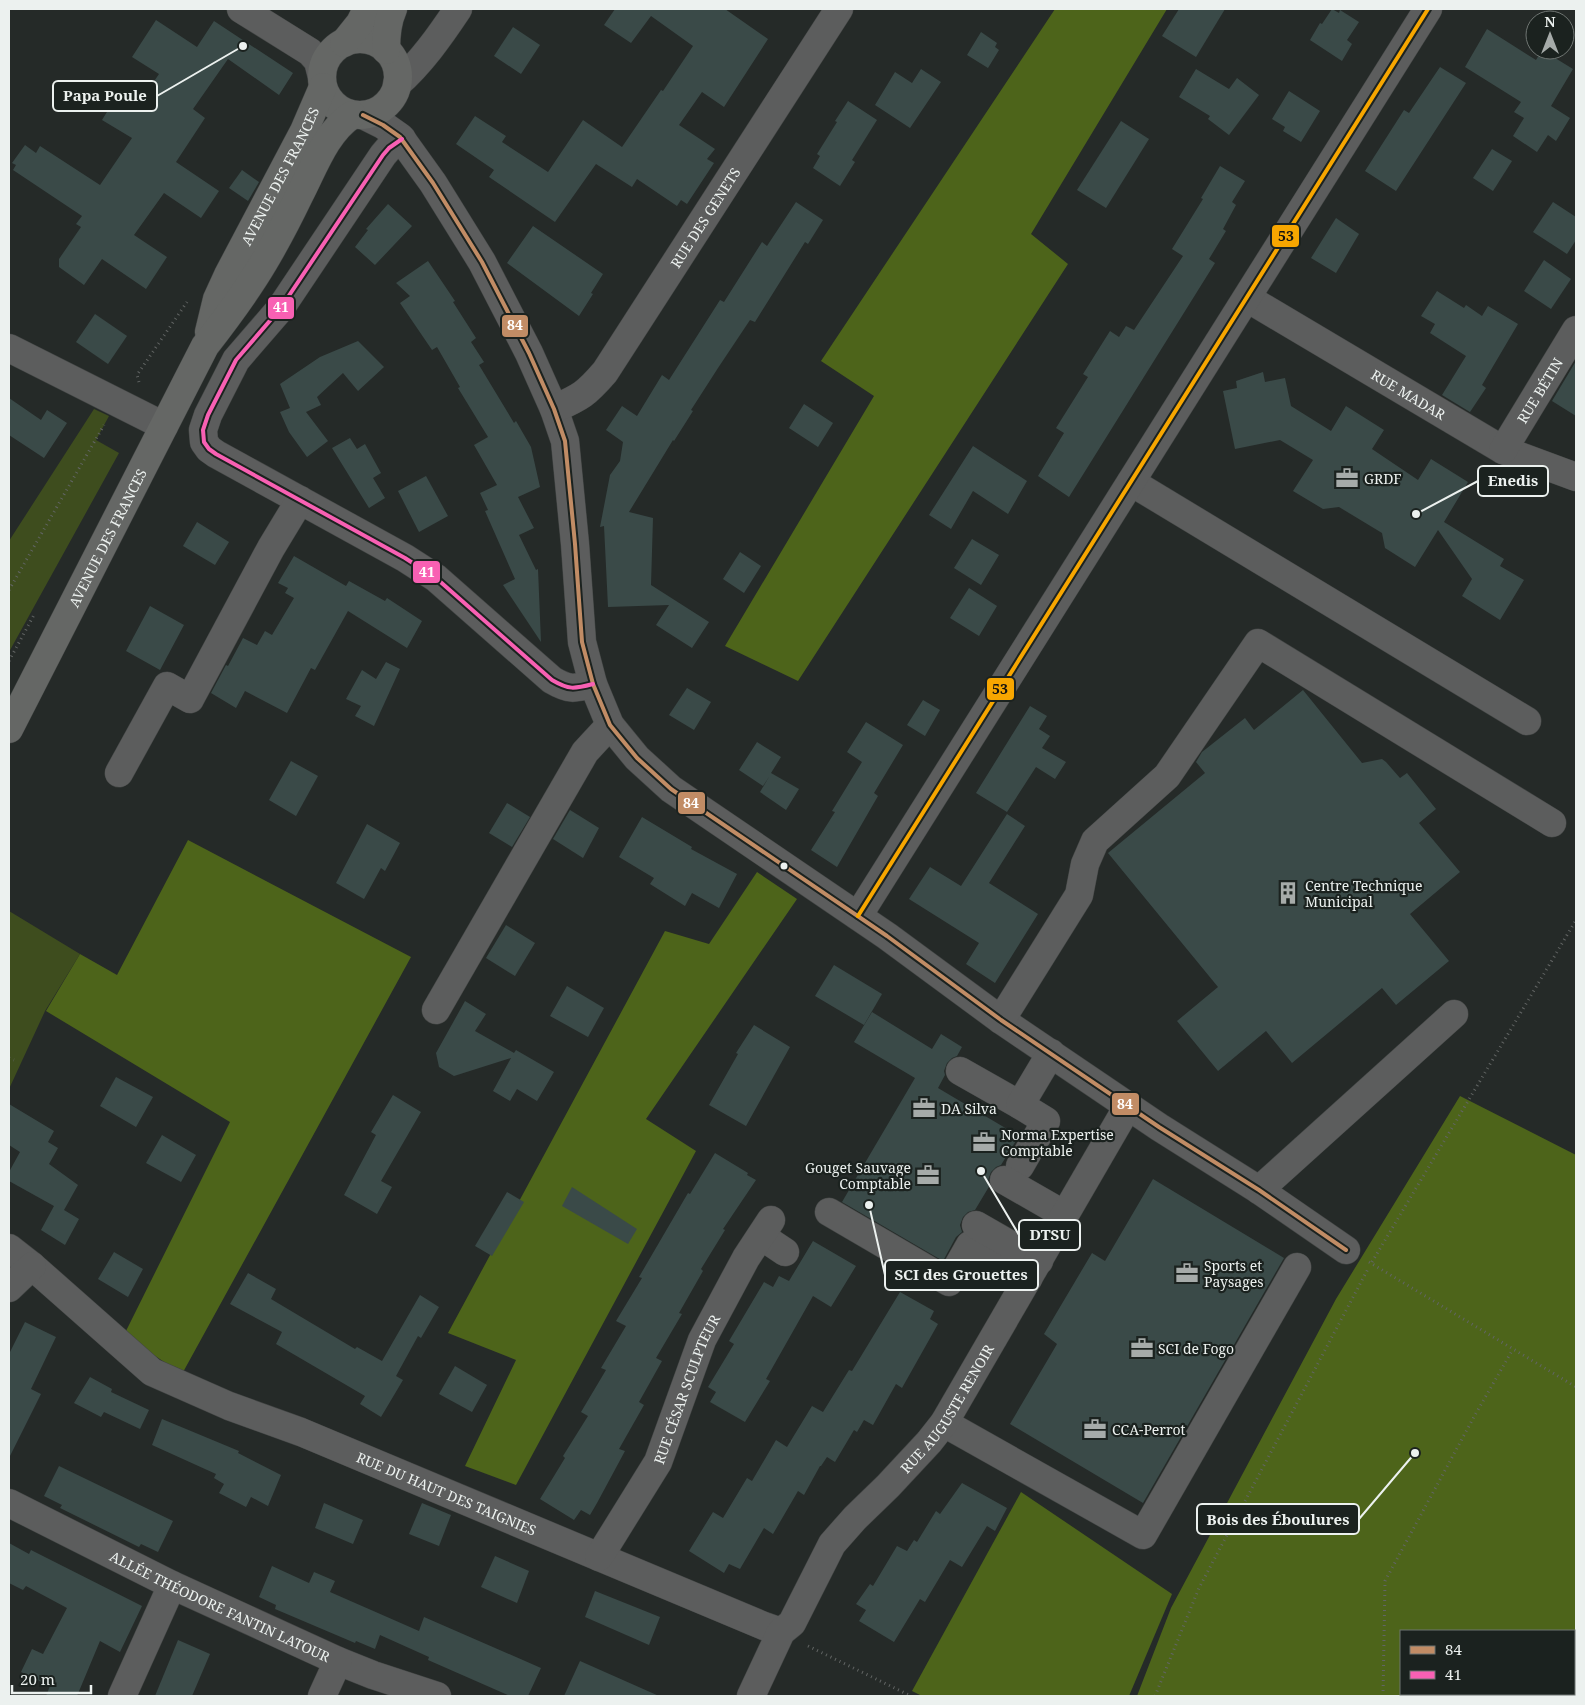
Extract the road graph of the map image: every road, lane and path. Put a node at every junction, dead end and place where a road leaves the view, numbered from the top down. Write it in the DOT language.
graph roads {
  1 [pos="241,9"];
  2 [pos="367,9"];
  3 [pos="393,9"];
  4 [pos="458,9"];
  5 [pos="839,9"];
  6 [pos="1428,9"];
  7 [pos="440,36"];
  8 [pos="329,48"];
  9 [pos="386,51"];
  10 [pos="322,82"];
  11 [pos="395,90"];
  12 [pos="358,115"];
  13 [pos="400,138"];
  14 [pos="1247,298"];
  15 [pos="1576,330"];
  16 [pos="205,346"];
  17 [pos="9,348"];
  18 [pos="117,403"];
  19 [pos="554,409"];
  20 [pos="164,426"];
  21 [pos="1503,450"];
  22 [pos="1576,477"];
  23 [pos="1131,482"];
  24 [pos="300,500"];
  25 [pos="9,590"];
  26 [pos="593,684"];
  27 [pos="1527,721"];
  28 [pos="610,725"];
  29 [pos="9,729"];
  30 [pos="119,773"];
  31 [pos="1552,823"];
  32 [pos="858,916"];
  33 [pos="1576,920"];
  34 [pos="436,1010"];
  35 [pos="1454,1014"];
  36 [pos="1001,1020"];
  37 [pos="1051,1054"];
  38 [pos="9,1058"];
  39 [pos="14,1060"];
  40 [pos="960,1071"];
  41 [pos="1020,1105"];
  42 [pos="1128,1106"];
  43 [pos="1259,1190"];
  44 [pos="829,1212"];
  45 [pos="1065,1215"];
  46 [pos="976,1225"];
  47 [pos="9,1248"];
  48 [pos="1346,1250"];
  49 [pos="785,1252"];
  50 [pos="1371,1263"];
  51 [pos="32,1266"];
  52 [pos="1297,1266"];
  53 [pos="1033,1270"];
  54 [pos="9,1288"];
  55 [pos="1512,1349"];
  56 [pos="1576,1387"];
  57 [pos="944,1423"];
  58 [pos="9,1503"];
  59 [pos="599,1557"];
  60 [pos="172,1585"];
  61 [pos="781,1632"];
  62 [pos="338,1662"];
  63 [pos="122,1696"];
  64 [pos="322,1696"];
  65 [pos="437,1696"];
  66 [pos="751,1696"];
  67 [pos="911,1696"];
  68 [pos="1155,1696"];
  69 [pos="1383,1696"];
  1 -- 8 [label="street"];
  2 -- 8 [label="main road"];
  3 -- 9 [label="main road"];
  4 -- 7 [label="street"];
  5 -- 19 [label="street, RUE DES GENETS"];
  6 -- 14 [label="street"];
  7 -- 9 [label="street"];
  7 -- 11 [label="street"];
  8 -- 9 [label="main road"];
  8 -- 10 [label="main road"];
  9 -- 11 [label="main road"];
  10 -- 12 [label="main road"];
  10 -- 16 [label="main road, AVENUE DES FRANCES"];
  11 -- 12 [label="main road"];
  11 -- 13 [label="street"];
  12 -- 13 [label="street"];
  12 -- 16 [label="main road, AVENUE DES FRANCES"];
  13 -- 19 [label="street"];
  13 -- 24 [label="street"];
  14 -- 21 [label="street, RUE MADAR"];
  14 -- 23 [label="street"];
  15 -- 21 [label="street, RUE BÉTIN"];
  16 -- 20 [label="main road, AVENUE DES FRANCES"];
  17 -- 18 [label="street"];
  18 -- 20 [label="street"];
  18 -- 25 [label="path"];
  19 -- 26 [label="street"];
  20 -- 29 [label="main road, AVENUE DES FRANCES"];
  21 -- 22 [label="street, RUE MADAR"];
  23 -- 27 [label="street"];
  23 -- 32 [label="street"];
  24 -- 26 [label="street"];
  24 -- 30 [label="street"];
  26 -- 28 [label="street"];
  28 -- 32 [label="street"];
  28 -- 34 [label="street"];
  31 -- 36 [label="street"];
  32 -- 36 [label="street"];
  33 -- 50 [label="path"];
  35 -- 43 [label="street"];
  36 -- 37 [label="street"];
  37 -- 41 [label="street"];
  37 -- 42 [label="street"];
  38 -- 39 [label="path"];
  40 -- 41 [label="street"];
  41 -- 45 [label="street"];
  42 -- 43 [label="street"];
  42 -- 45 [label="street, RUE AUGUSTE RENOIR"];
  43 -- 48 [label="street"];
  44 -- 53 [label="street"];
  45 -- 53 [label="street, RUE AUGUSTE RENOIR"];
  46 -- 53 [label="street"];
  47 -- 51 [label="street, RUE DU HAUT DES TAIGNIES"];
  48 -- 50 [label="path"];
  49 -- 59 [label="street, RUE CÉSAR SCULPTEUR"];
  50 -- 55 [label="path"];
  50 -- 68 [label="path"];
  51 -- 54 [label="street"];
  51 -- 59 [label="street, RUE DU HAUT DES TAIGNIES"];
  52 -- 57 [label="street"];
  53 -- 57 [label="street, RUE AUGUSTE RENOIR"];
  55 -- 56 [label="path"];
  55 -- 69 [label="path"];
  57 -- 61 [label="street, RUE AUGUSTE RENOIR"];
  58 -- 60 [label="street, ALLÉE THÉODORE FANTIN LATOUR"];
  59 -- 61 [label="street, RUE DU HAUT DES TAIGNIES"];
  60 -- 62 [label="street, ALLÉE THÉODORE FANTIN LATOUR"];
  60 -- 63 [label="street"];
  61 -- 66 [label="street, RUE AUGUSTE RENOIR"];
  61 -- 67 [label="path"];
  62 -- 64 [label="street"];
  62 -- 65 [label="street, ALLÉE THÉODORE FANTIN LATOUR"];
}
